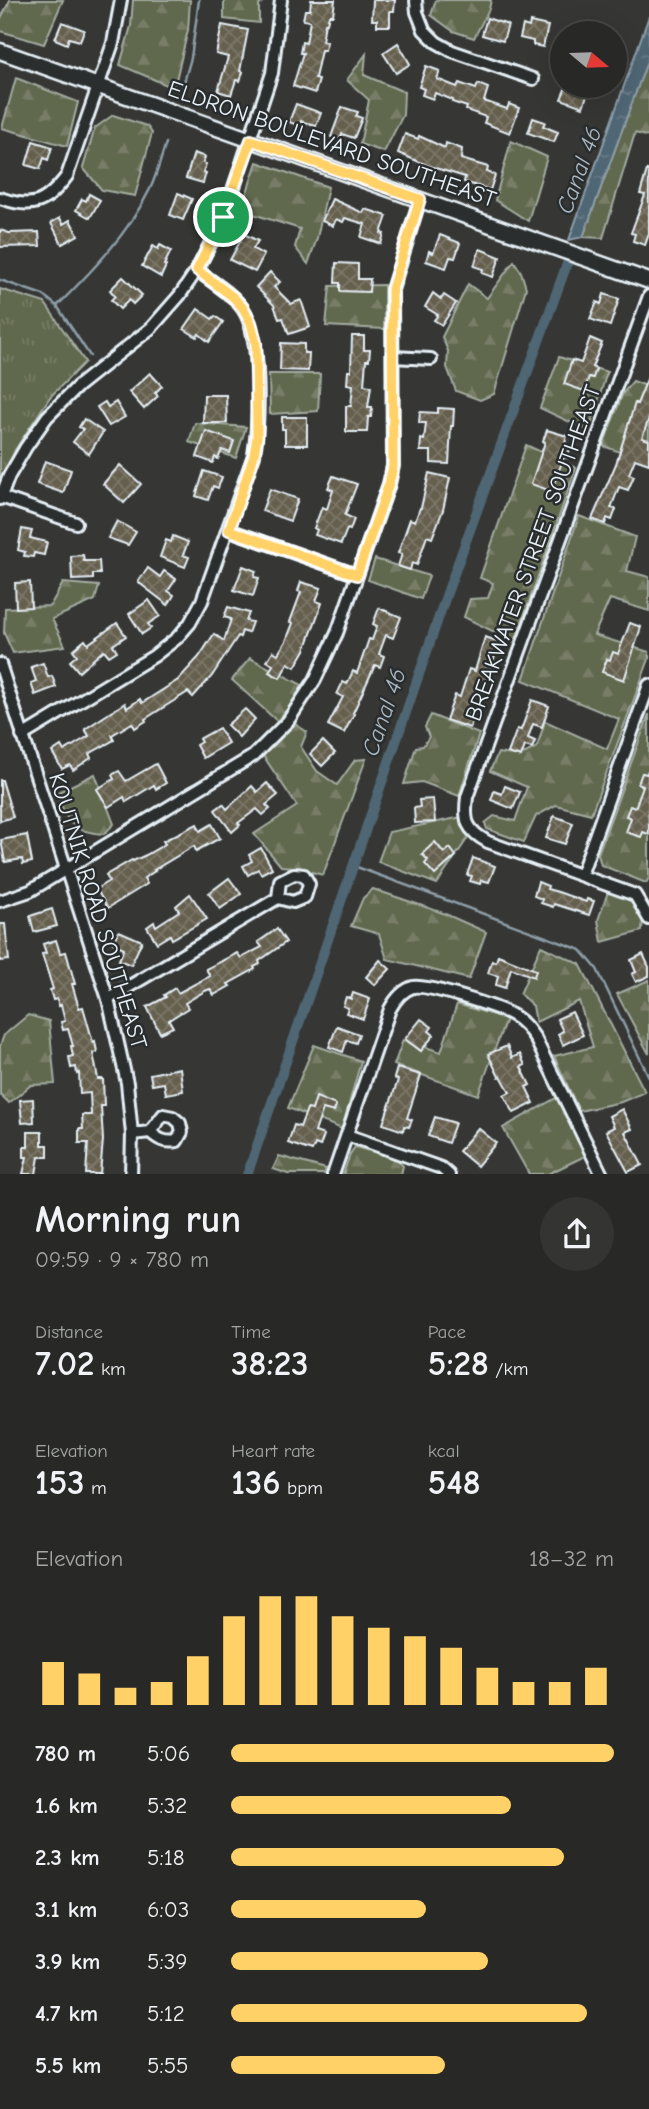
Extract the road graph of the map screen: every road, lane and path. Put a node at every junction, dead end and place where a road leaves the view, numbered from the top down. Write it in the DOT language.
graph roads {
  1 [pos="121,0"];
  2 [pos="281,0"];
  3 [pos="416,0"];
  4 [pos="0,51"];
  5 [pos="533,79"];
  6 [pos="99,85"];
  7 [pos="251,140"];
  8 [pos="0,198"];
  9 [pos="420,199"];
  10 [pos="197,270"];
  11 [pos="649,281"];
  12 [pos="649,296"];
  13 [pos="393,357"];
  14 [pos="431,359"];
  15 [pos="0,498"];
  16 [pos="76,523"];
  17 [pos="229,530"];
  18 [pos="357,575"];
  19 [pos="0,664"];
  20 [pos="649,685"];
  21 [pos="22,736"];
  22 [pos="67,869"];
  23 [pos="581,875"];
  24 [pos="278,898"];
  25 [pos="0,901"];
  26 [pos="649,919"];
  27 [pos="108,999"];
  28 [pos="150,1132"];
  29 [pos="132,1133"];
  30 [pos="347,1135"];
  31 [pos="131,1174"];
  32 [pos="334,1174"];
  33 [pos="449,1174"];
  34 [pos="602,1174"];
  1 -- 6 [label="street"];
  2 -- 7 [label="street"];
  3 -- 5 [label="street"];
  4 -- 6 [label="street, ELDRON BOULEVARD SOUTHEAST"];
  6 -- 7 [label="street, ELDRON BOULEVARD SOUTHEAST"];
  6 -- 8 [label="street"];
  7 -- 9 [label="street, ELDRON BOULEVARD SOUTHEAST"];
  7 -- 10 [label="street"];
  9 -- 11 [label="street, ELDRON BOULEVARD SOUTHEAST"];
  9 -- 13 [label="street"];
  10 -- 15 [label="street"];
  10 -- 17 [label="street"];
  12 -- 23 [label="street, BREAKWATER STREET SOUTHEAST"];
  13 -- 14 [label="street"];
  13 -- 18 [label="street"];
  15 -- 16 [label="street"];
  17 -- 18 [label="street"];
  17 -- 21 [label="street"];
  18 -- 22 [label="street"];
  19 -- 21 [label="street, KOUTNIK ROAD SOUTHEAST"];
  20 -- 23 [label="street"];
  21 -- 22 [label="street, KOUTNIK ROAD SOUTHEAST"];
  22 -- 25 [label="street"];
  22 -- 27 [label="street, KOUTNIK ROAD SOUTHEAST"];
  23 -- 26 [label="street"];
  24 -- 27 [label="street"];
  27 -- 29 [label="street, KOUTNIK ROAD SOUTHEAST"];
  28 -- 29 [label="street"];
  29 -- 31 [label="street, KOUTNIK ROAD SOUTHEAST"];
  30 -- 32 [label="street"];
  30 -- 33 [label="street"];
  30 -- 34 [label="street"];
}
